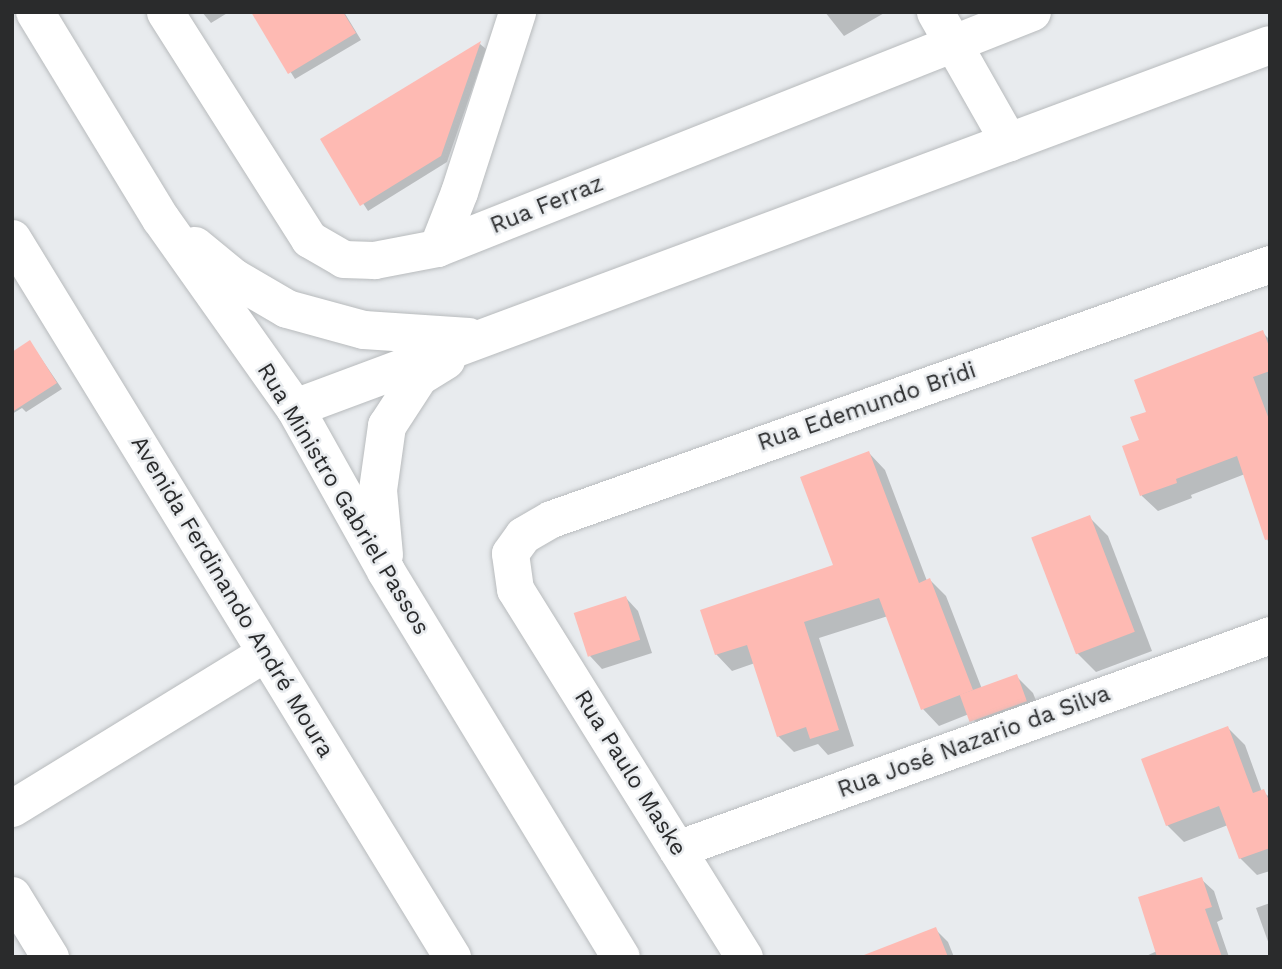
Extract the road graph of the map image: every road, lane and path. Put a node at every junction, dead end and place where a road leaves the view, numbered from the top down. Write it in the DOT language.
graph roads {
  1 [pos="35,12"];
  2 [pos="165,12"];
  3 [pos="517,12"];
  4 [pos="1032,12"];
  5 [pos="944,27"];
  6 [pos="1270,45"];
  7 [pos="1009,142"];
  8 [pos="161,219"];
  9 [pos="12,238"];
  10 [pos="437,248"];
  11 [pos="1270,264"];
  12 [pos="482,338"];
  13 [pos="295,408"];
  14 [pos="386,571"];
  15 [pos="515,589"];
  16 [pos="1270,635"];
  17 [pos="265,653"];
  18 [pos="12,808"];
  19 [pos="677,849"];
  20 [pos="12,895"];
  21 [pos="50,957"];
  22 [pos="452,957"];
  23 [pos="621,957"];
  24 [pos="744,957"];
  1 -- 8 [label="main road, Rua Ministro Gabriel Passos"];
  2 -- 10 [label="street, Rua Ferraz"];
  3 -- 10 [label="street"];
  4 -- 5 [label="street, Rua Ferraz"];
  5 -- 7 [label="street"];
  5 -- 10 [label="street, Rua Ferraz"];
  6 -- 7 [label="main road"];
  7 -- 12 [label="main road"];
  8 -- 12 [label="main road"];
  8 -- 13 [label="main road, Rua Ministro Gabriel Passos"];
  9 -- 17 [label="street, Avenida Ferdinando André Moura"];
  11 -- 15 [label="street, Rua Edemundo Bridi"];
  12 -- 13 [label="main road"];
  12 -- 14 [label="main road"];
  13 -- 14 [label="main road, Rua Ministro Gabriel Passos"];
  14 -- 23 [label="main road, Rua Ministro Gabriel Passos"];
  15 -- 19 [label="street, Rua Paulo Maske"];
  16 -- 19 [label="street, Rua José Nazario da Silva"];
  17 -- 18 [label="street"];
  17 -- 22 [label="street, Avenida Ferdinando André Moura"];
  19 -- 24 [label="street, Rua Paulo Maske"];
  20 -- 21 [label="street"];
}
